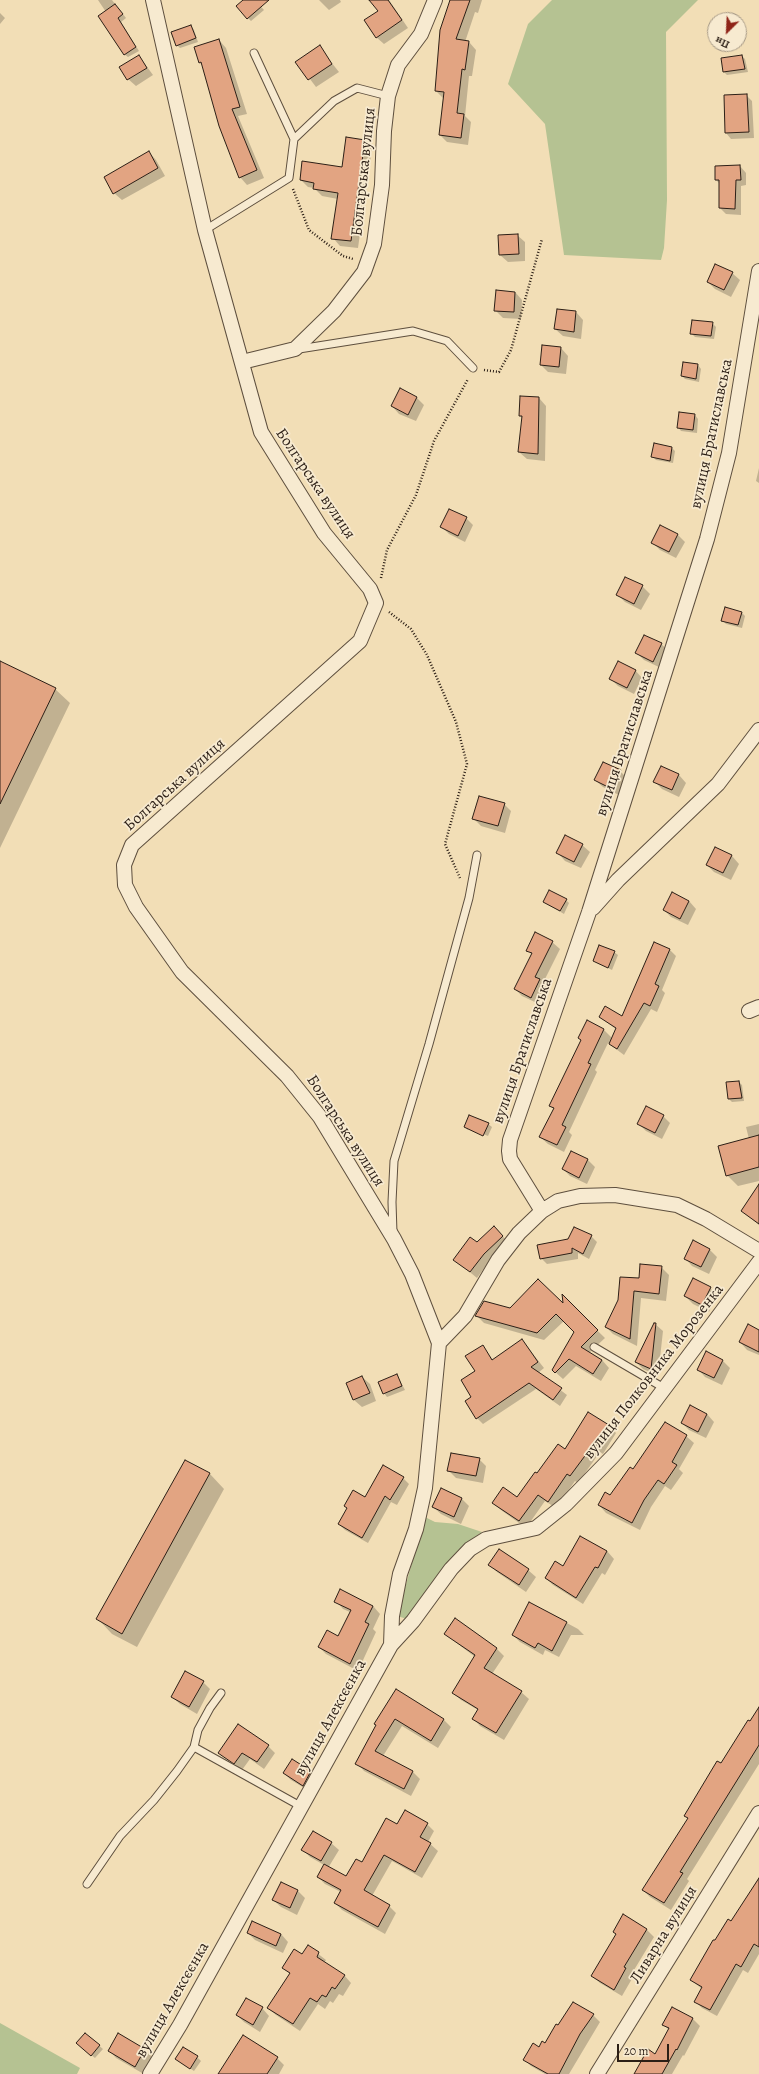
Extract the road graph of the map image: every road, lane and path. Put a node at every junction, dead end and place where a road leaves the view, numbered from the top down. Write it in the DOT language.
graph roads {
  1 [pos="153,0"];
  2 [pos="435,0"];
  3 [pos="254,53"];
  4 [pos="388,96"];
  5 [pos="294,140"];
  6 [pos="289,178"];
  7 [pos="205,230"];
  8 [pos="542,238"];
  9 [pos="367,264"];
  10 [pos="759,271"];
  11 [pos="295,349"];
  12 [pos="242,362"];
  13 [pos="473,368"];
  14 [pos="376,603"];
  15 [pos="759,730"];
  16 [pos="476,856"];
  17 [pos="469,898"];
  18 [pos="589,912"];
  19 [pos="542,1211"];
  20 [pos="394,1239"];
  21 [pos="759,1252"];
  22 [pos="759,1262"];
  23 [pos="439,1343"];
  24 [pos="594,1347"];
  25 [pos="664,1388"];
  26 [pos="391,1645"];
  27 [pos="222,1693"];
  28 [pos="194,1747"];
  29 [pos="302,1807"];
  30 [pos="759,1813"];
  31 [pos="86,1884"];
  32 [pos="150,2074"];
  33 [pos="597,2074"];
  1 -- 7 [label="street, Болгарська вулиця"];
  2 -- 4 [label="street, Болгарська вулиця"];
  3 -- 5 [label="lane"];
  4 -- 5 [label="lane"];
  4 -- 9 [label="street, Болгарська вулиця"];
  5 -- 6 [label="lane"];
  6 -- 7 [label="lane"];
  6 -- 9 [label="path"];
  7 -- 12 [label="street, Болгарська вулиця"];
  8 -- 13 [label="path"];
  9 -- 11 [label="street, Болгарська вулиця"];
  10 -- 18 [label="street, вулиця Братиславська"];
  11 -- 12 [label="street"];
  11 -- 13 [label="lane"];
  12 -- 14 [label="street, Болгарська вулиця"];
  13 -- 14 [label="path"];
  14 -- 17 [label="path"];
  14 -- 20 [label="street, Болгарська вулиця"];
  15 -- 18 [label="street"];
  16 -- 17 [label="lane"];
  17 -- 20 [label="lane"];
  18 -- 19 [label="street, вулиця Братиславська"];
  19 -- 21 [label="street"];
  19 -- 23 [label="street"];
  20 -- 23 [label="street, Болгарська вулиця"];
  22 -- 25 [label="street, вулиця Полковника Морозенка"];
  23 -- 26 [label="street, вулиця Алексєєнка"];
  24 -- 25 [label="lane"];
  25 -- 26 [label="street, вулиця Полковника Морозенка"];
  26 -- 29 [label="street, вулиця Алексєєнка"];
  27 -- 28 [label="lane"];
  28 -- 29 [label="lane"];
  28 -- 31 [label="lane"];
  29 -- 32 [label="street, вулиця Алексєєнка"];
  30 -- 33 [label="street, Ливарна вулиця"];
}
